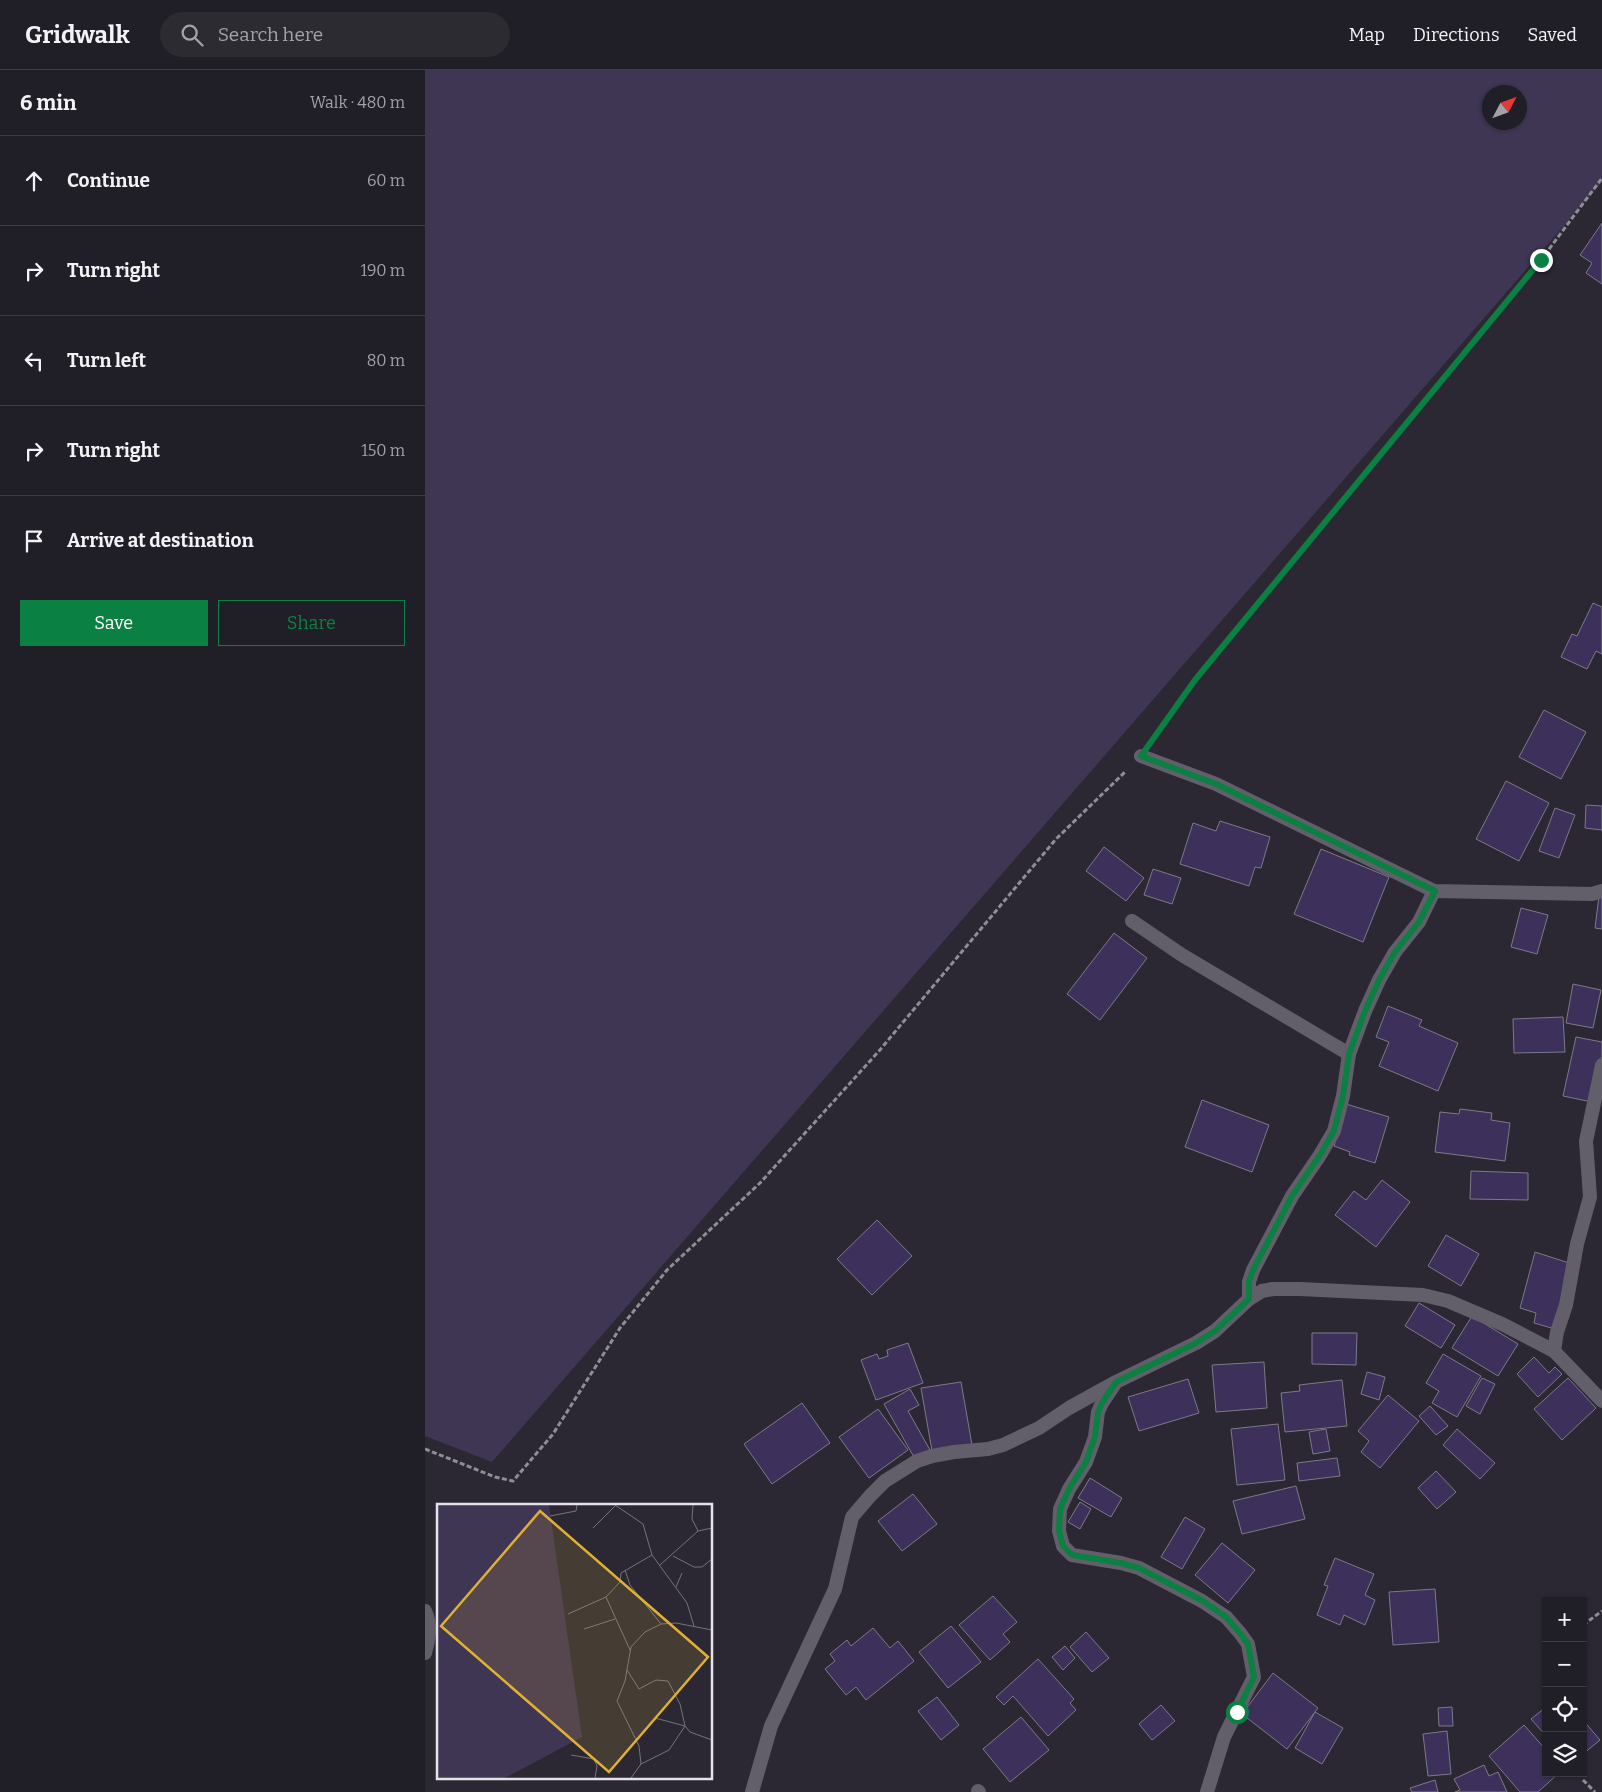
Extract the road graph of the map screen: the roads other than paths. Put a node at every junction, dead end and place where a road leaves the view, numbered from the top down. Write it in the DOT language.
graph roads {
  1 [pos="1141,756"];
  2 [pos="1435,891"];
  3 [pos="1602,891"];
  4 [pos="1132,921"];
  5 [pos="1349,1054"];
  6 [pos="1602,1065"];
  7 [pos="1249,1299"];
  8 [pos="1554,1351"];
  9 [pos="1116,1382"];
  10 [pos="1602,1401"];
  11 [pos="425,1612"];
  12 [pos="425,1653"];
  13 [pos="752,1792"];
  14 [pos="1207,1792"];
  1 -- 2 [label="street"];
  2 -- 3 [label="street"];
  2 -- 5 [label="street"];
  4 -- 5 [label="street"];
  5 -- 7 [label="street"];
  6 -- 8 [label="street"];
  7 -- 8 [label="street"];
  7 -- 9 [label="street"];
  8 -- 10 [label="street"];
  9 -- 13 [label="street"];
  9 -- 14 [label="street"];
  11 -- 12 [label="street"];
}
